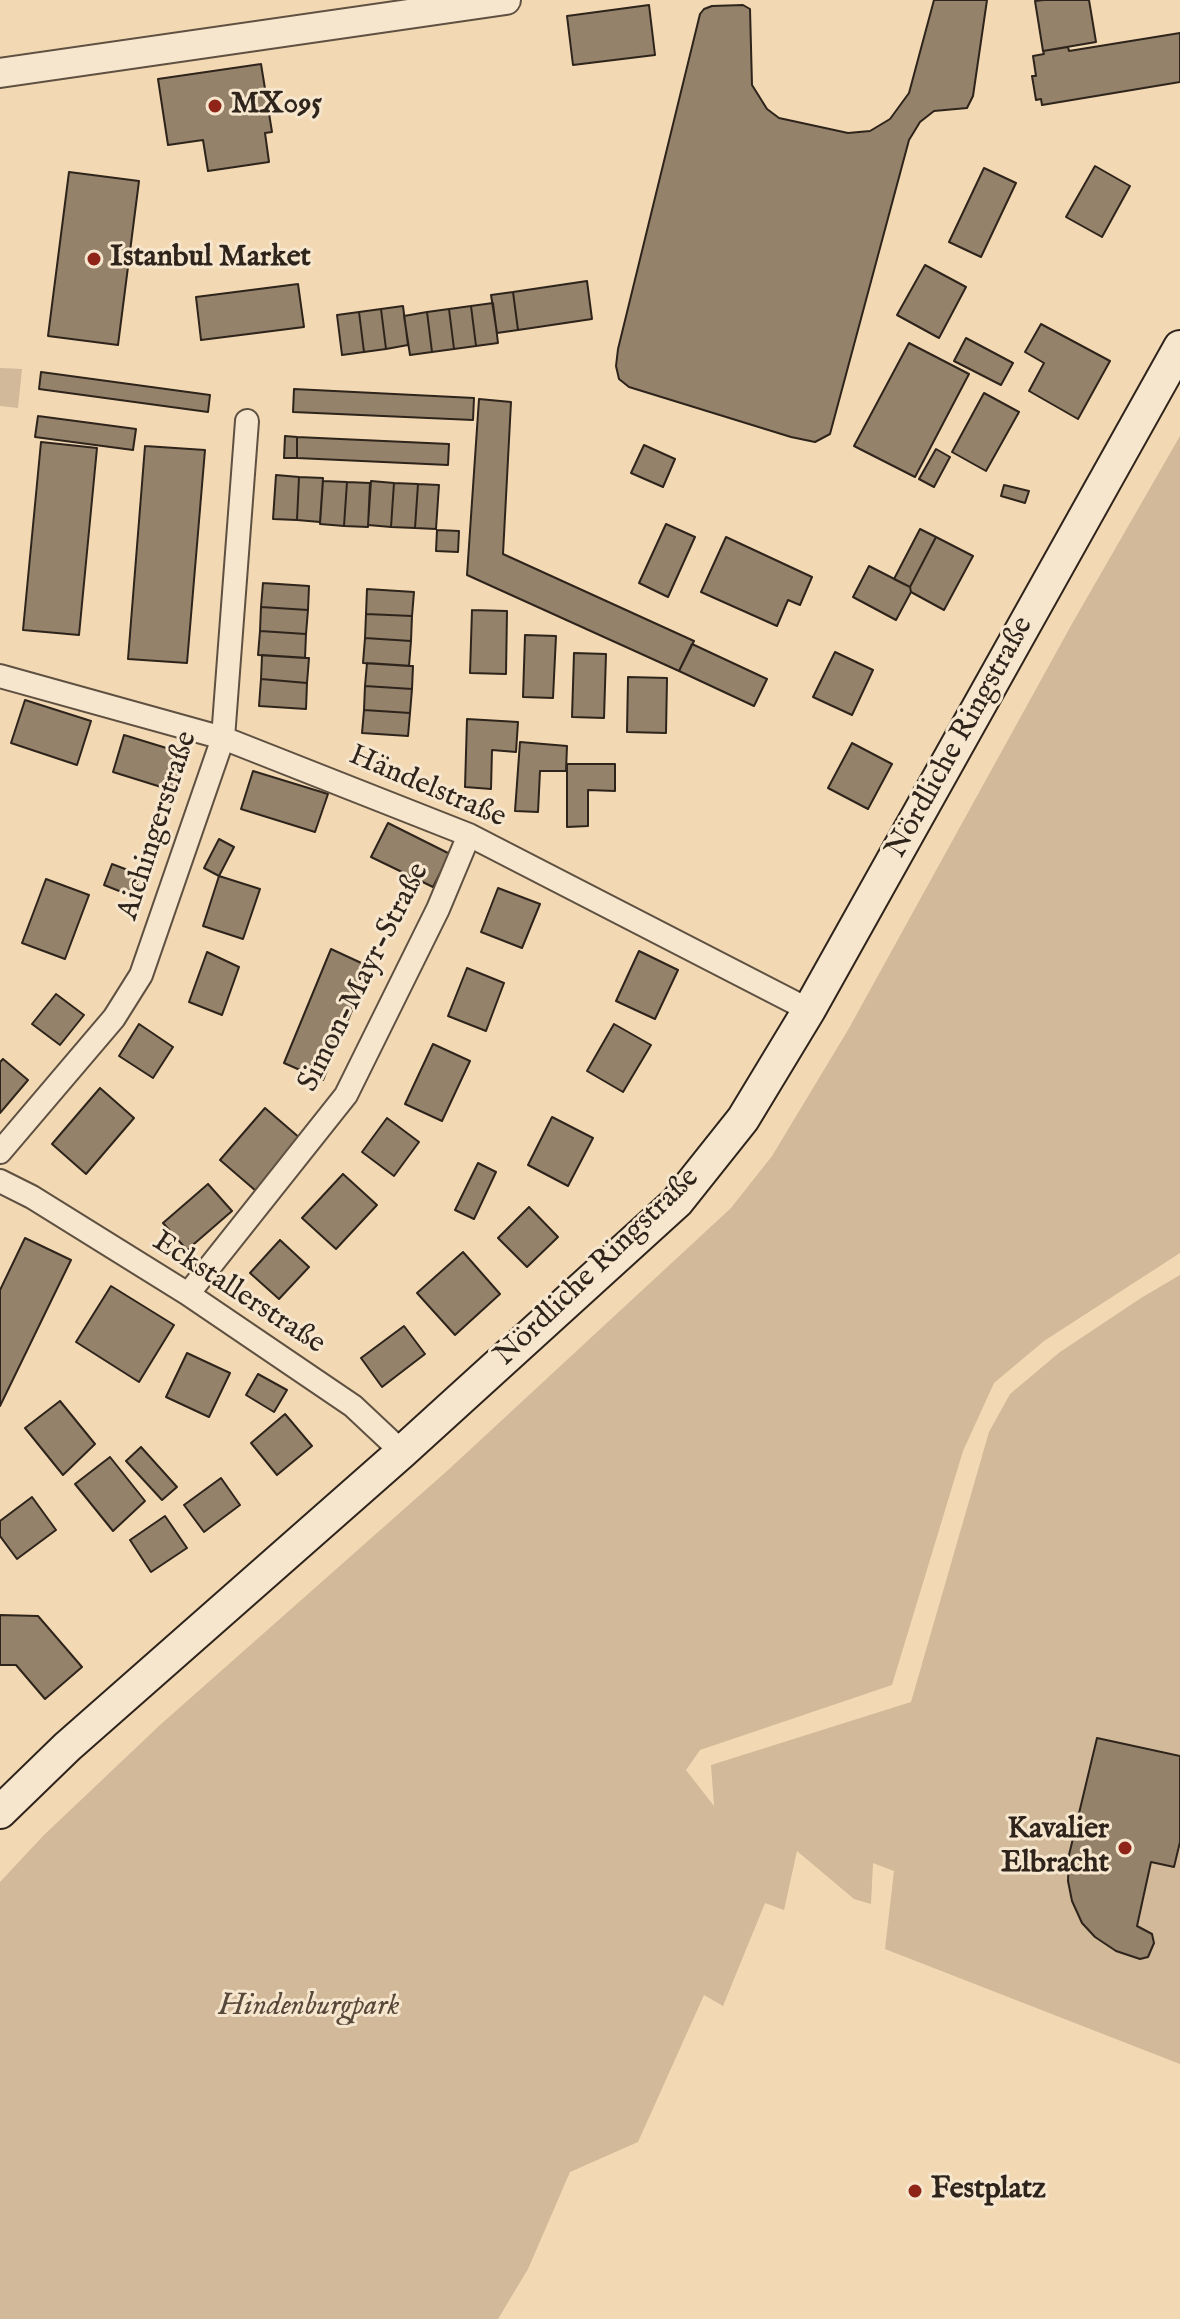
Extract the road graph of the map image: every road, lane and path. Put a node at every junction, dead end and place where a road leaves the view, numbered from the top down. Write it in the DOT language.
graph roads {
  1 [pos="506,0"];
  2 [pos="0,73"];
  3 [pos="1180,347"];
  4 [pos="247,421"];
  5 [pos="0,676"];
  6 [pos="223,738"];
  7 [pos="469,835"];
  8 [pos="809,1010"];
  9 [pos="0,1152"];
  10 [pos="0,1181"];
  11 [pos="188,1294"];
  12 [pos="402,1452"];
  13 [pos="0,1812"];
  1 -- 2 [label="street"];
  3 -- 8 [label="main road, Nördliche Ringstraße"];
  4 -- 6 [label="street, Aichingerstraße"];
  5 -- 6 [label="street, Händelstraße"];
  6 -- 7 [label="street, Händelstraße"];
  6 -- 9 [label="street, Aichingerstraße"];
  7 -- 8 [label="street, Händelstraße"];
  7 -- 11 [label="street, Simon-Mayr-Straße"];
  8 -- 12 [label="main road, Nördliche Ringstraße"];
  10 -- 11 [label="street, Eckstallerstraße"];
  11 -- 12 [label="street, Eckstallerstraße"];
  12 -- 13 [label="main road, Nördliche Ringstraße"];
}
